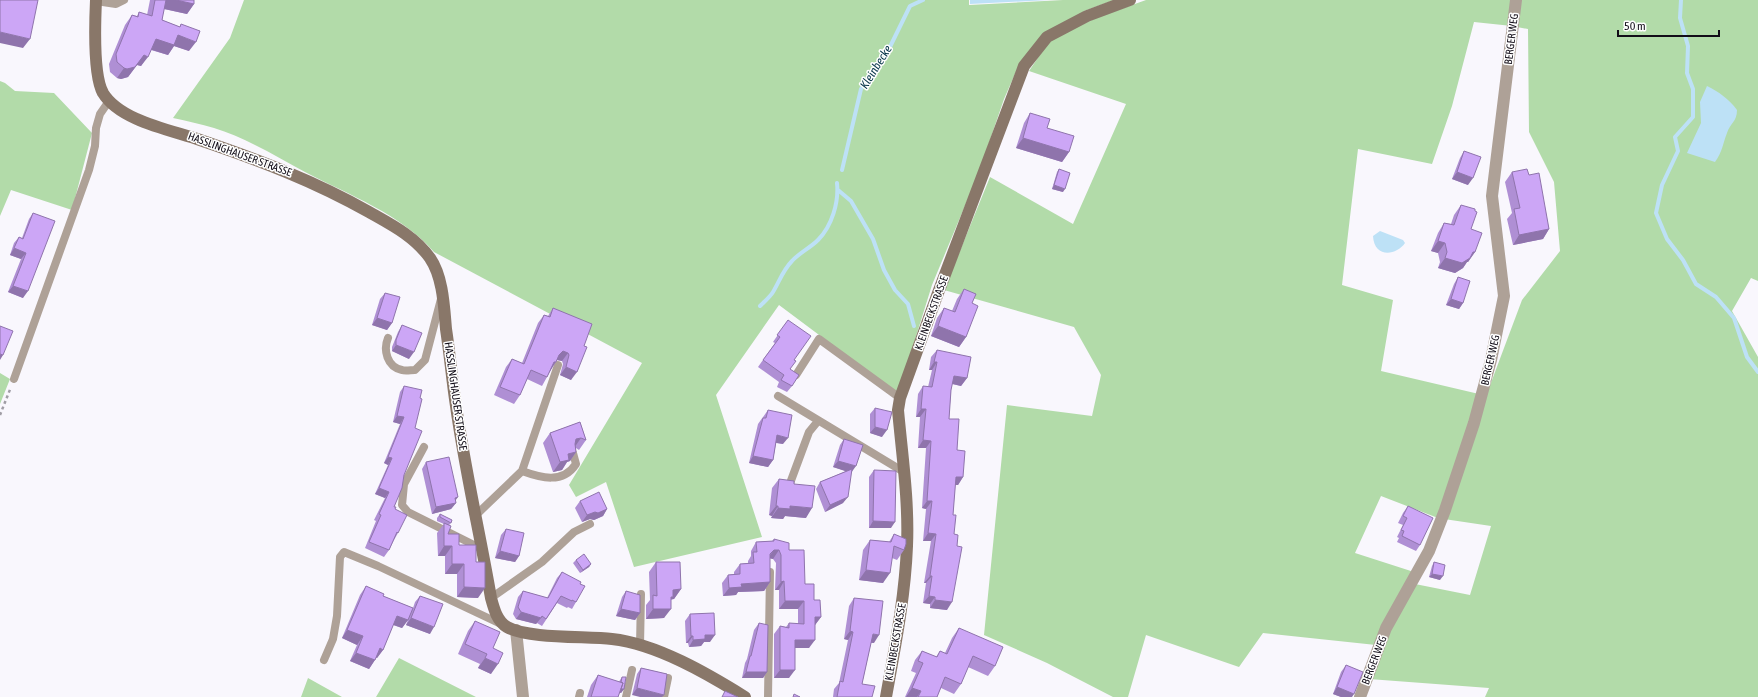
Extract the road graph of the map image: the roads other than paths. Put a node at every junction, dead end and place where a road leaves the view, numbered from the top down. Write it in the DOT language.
graph roads {
  1 [pos="124,0"];
  2 [pos="1130,0"];
  3 [pos="1516,0"];
  4 [pos="96,1"];
  5 [pos="113,105"];
  6 [pos="442,296"];
  7 [pos="388,338"];
  8 [pos="558,365"];
  9 [pos="796,375"];
  10 [pos="14,379"];
  11 [pos="778,396"];
  12 [pos="900,398"];
  13 [pos="818,421"];
  14 [pos="424,447"];
  15 [pos="573,453"];
  16 [pos="522,471"];
  17 [pos="904,472"];
  18 [pos="789,486"];
  19 [pos="476,515"];
  20 [pos="590,524"];
  21 [pos="482,549"];
  22 [pos="770,563"];
  23 [pos="641,594"];
  24 [pos="491,598"];
  25 [pos="512,629"];
  26 [pos="640,646"];
  27 [pos="324,660"];
  28 [pos="632,670"];
  29 [pos="668,678"];
  30 [pos="523,697"];
  31 [pos="626,697"];
  32 [pos="664,697"];
  33 [pos="745,697"];
  34 [pos="768,697"];
  35 [pos="886,697"];
  36 [pos="1360,697"];
  1 -- 4 [label="lane"];
  2 -- 12 [label="main road, KLEINBECKSTRASSE"];
  3 -- 36 [label="street, BERGER WEG"];
  4 -- 5 [label="main road"];
  5 -- 6 [label="main road, HASSLINGHAUSER STRASSE"];
  5 -- 10 [label="lane"];
  6 -- 7 [label="lane"];
  6 -- 19 [label="main road, HASSLINGHAUSER STRASSE"];
  8 -- 16 [label="lane"];
  9 -- 12 [label="lane"];
  11 -- 13 [label="lane"];
  12 -- 17 [label="main road, KLEINBECKSTRASSE"];
  13 -- 17 [label="lane"];
  13 -- 18 [label="lane"];
  14 -- 21 [label="lane"];
  15 -- 16 [label="lane"];
  16 -- 19 [label="lane"];
  17 -- 35 [label="main road, KLEINBECKSTRASSE"];
  19 -- 21 [label="main road, HASSLINGHAUSER STRASSE"];
  20 -- 24 [label="lane"];
  21 -- 24 [label="main road, HASSLINGHAUSER STRASSE"];
  22 -- 34 [label="lane"];
  23 -- 26 [label="lane"];
  24 -- 25 [label="main road, HASSLINGHAUSER STRASSE"];
  25 -- 26 [label="main road"];
  25 -- 27 [label="lane"];
  25 -- 30 [label="street"];
  26 -- 33 [label="main road"];
  28 -- 31 [label="lane"];
  29 -- 32 [label="lane"];
}
